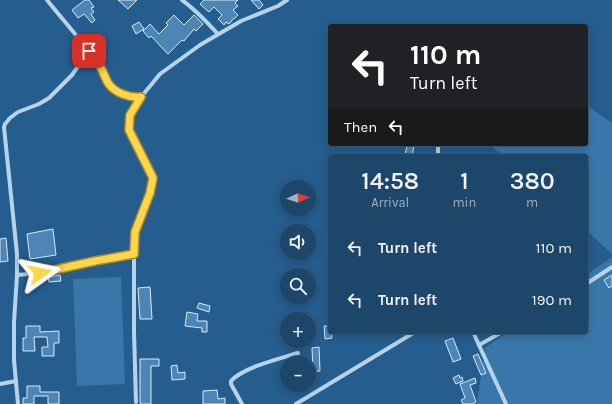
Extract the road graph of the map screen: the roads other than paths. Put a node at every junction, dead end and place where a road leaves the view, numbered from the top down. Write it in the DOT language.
graph roads {
  1 [pos="47,0"];
  2 [pos="182,0"];
  3 [pos="288,0"];
  4 [pos="218,34"];
  5 [pos="89,51"];
  6 [pos="141,97"];
  7 [pos="134,254"];
  8 [pos="612,267"];
  9 [pos="18,275"];
  10 [pos="588,283"];
  11 [pos="412,334"];
  12 [pos="474,334"];
  13 [pos="498,334"];
  14 [pos="479,345"];
  15 [pos="298,353"];
  16 [pos="16,381"];
  17 [pos="0,384"];
  18 [pos="136,402"];
  19 [pos="18,404"];
  20 [pos="242,404"];
  21 [pos="296,404"];
  22 [pos="506,404"];
  1 -- 5 [label="street"];
  2 -- 4 [label="street"];
  3 -- 4 [label="street"];
  4 -- 6 [label="street"];
  5 -- 6 [label="street"];
  5 -- 9 [label="street"];
  6 -- 7 [label="street"];
  7 -- 9 [label="street"];
  7 -- 18 [label="street"];
  8 -- 10 [label="street"];
  9 -- 16 [label="street"];
  11 -- 21 [label="street"];
  12 -- 14 [label="street"];
  13 -- 14 [label="street"];
  14 -- 22 [label="street"];
  15 -- 20 [label="street"];
  16 -- 17 [label="street"];
  16 -- 19 [label="street"];
}
